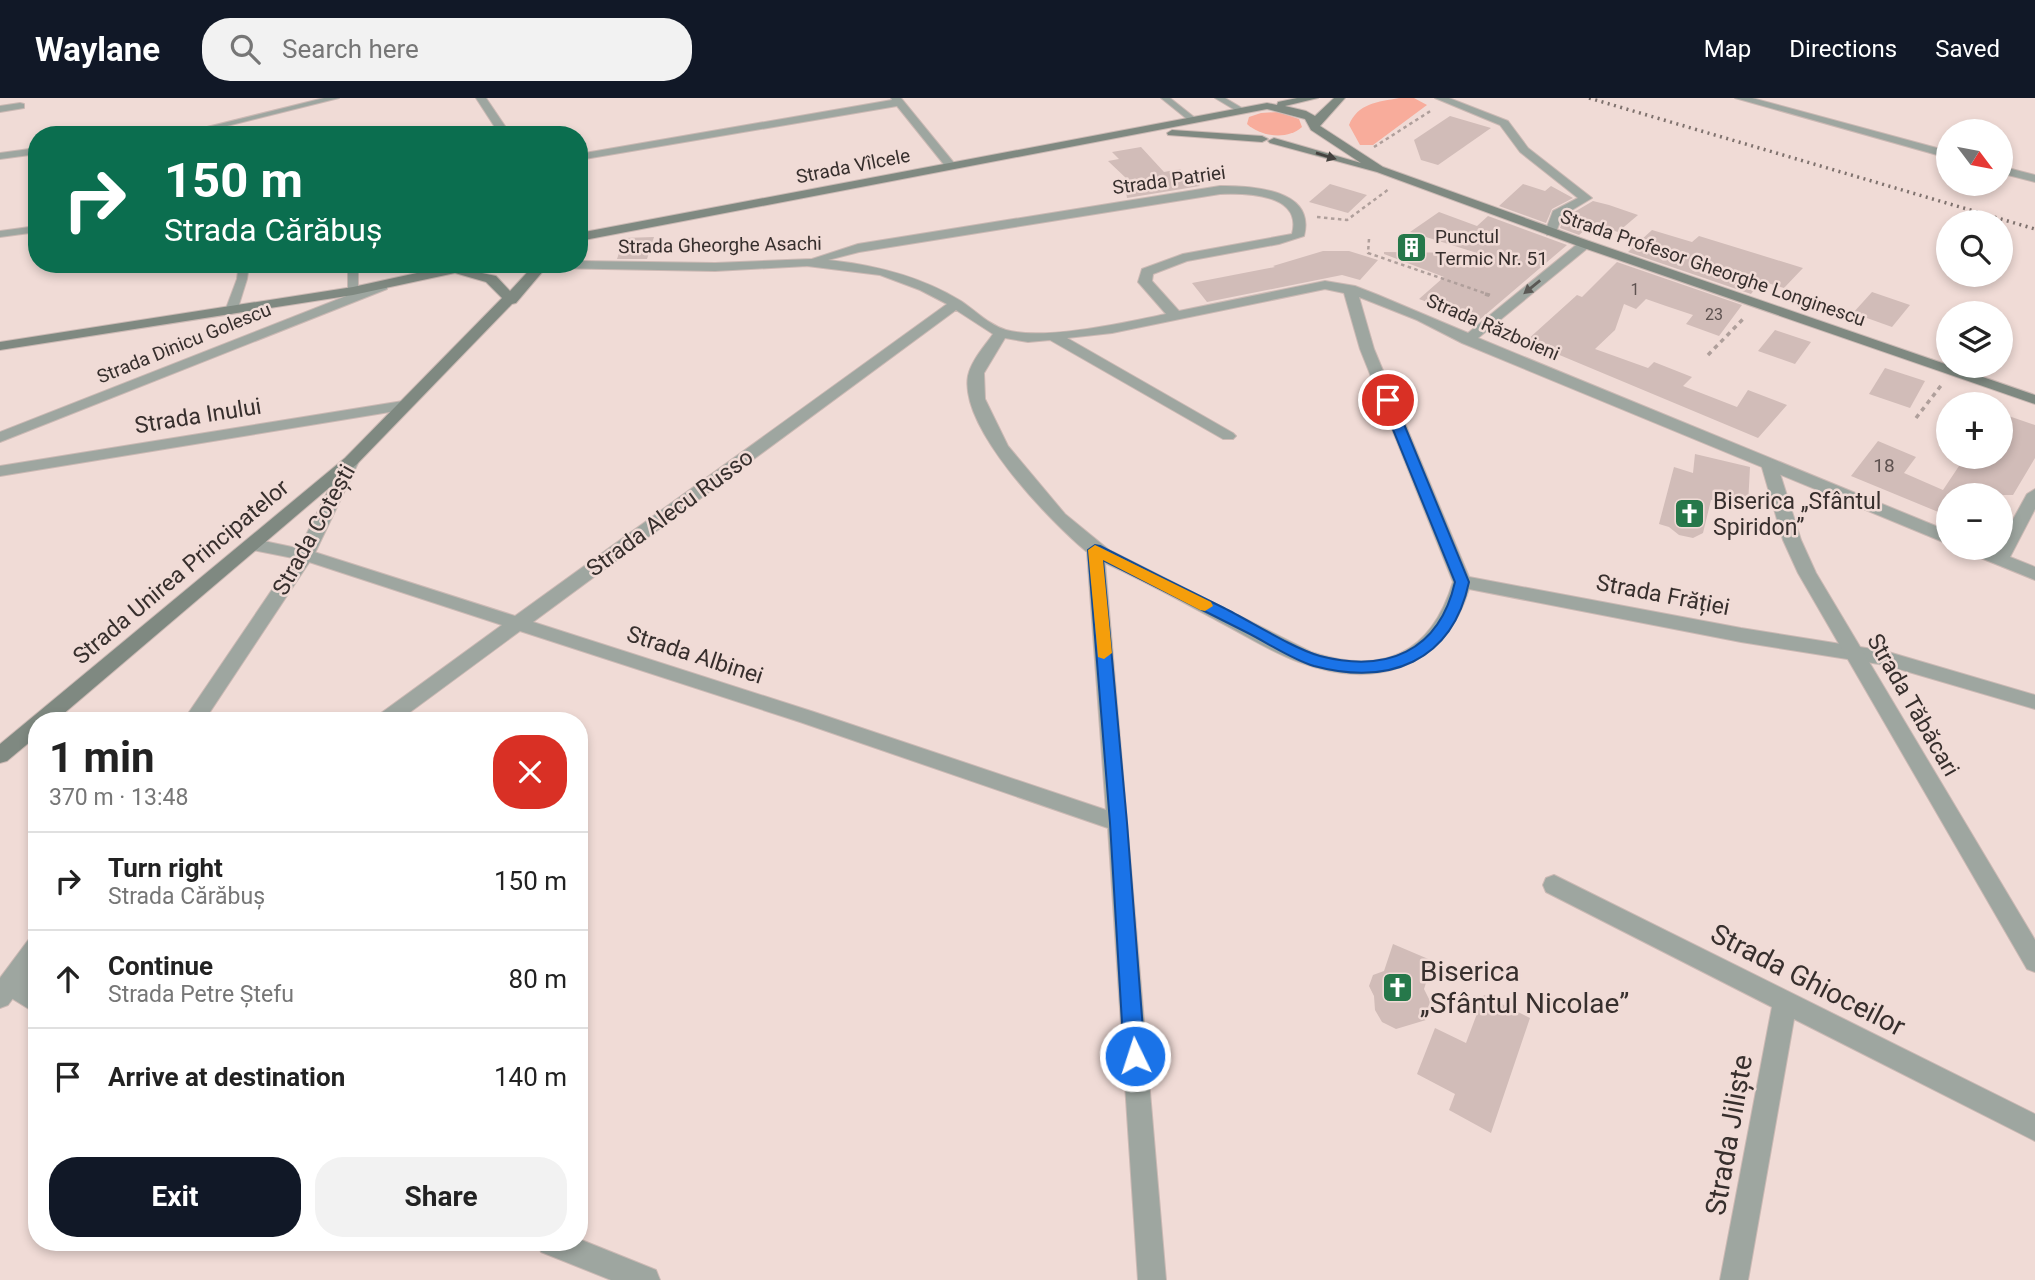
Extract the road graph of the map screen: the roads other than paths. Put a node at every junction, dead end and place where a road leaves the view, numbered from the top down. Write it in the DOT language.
graph roads {
  1 [pos="335,98"];
  2 [pos="481,98"];
  3 [pos="1165,98"];
  4 [pos="1219,98"];
  5 [pos="1313,98"];
  6 [pos="1340,98"];
  7 [pos="1742,98"];
  8 [pos="898,100"];
  9 [pos="1440,102"];
  10 [pos="20,106"];
  11 [pos="1267,106"];
  12 [pos="0,109"];
  13 [pos="1241,112"];
  14 [pos="1195,121"];
  15 [pos="1315,125"];
  16 [pos="217,126"];
  17 [pos="500,126"];
  18 [pos="1135,131"];
  19 [pos="1268,140"];
  20 [pos="28,152"];
  21 [pos="1936,152"];
  22 [pos="588,155"];
  23 [pos="0,156"];
  24 [pos="950,164"];
  25 [pos="1374,165"];
  26 [pos="2013,173"];
  27 [pos="2035,179"];
  28 [pos="28,230"];
  29 [pos="1551,232"];
  30 [pos="0,234"];
  31 [pos="588,235"];
  32 [pos="1585,244"];
  33 [pos="807,262"];
  34 [pos="588,266"];
  35 [pos="243,273"];
  36 [pos="353,273"];
  37 [pos="444,273"];
  38 [pos="462,273"];
  39 [pos="535,273"];
  40 [pos="382,286"];
  41 [pos="1350,289"];
  42 [pos="353,291"];
  43 [pos="511,300"];
  44 [pos="956,304"];
  45 [pos="231,311"];
  46 [pos="1176,316"];
  47 [pos="1001,333"];
  48 [pos="1055,337"];
  49 [pos="1467,340"];
  50 [pos="0,346"];
  51 [pos="2035,400"];
  52 [pos="403,406"];
  53 [pos="1228,436"];
  54 [pos="0,437"];
  55 [pos="351,461"];
  56 [pos="1769,464"];
  57 [pos="0,471"];
  58 [pos="2035,494"];
  59 [pos="1936,533"];
  60 [pos="2013,535"];
  61 [pos="254,545"];
  62 [pos="1095,550"];
  63 [pos="305,555"];
  64 [pos="2002,560"];
  65 [pos="2035,574"];
  66 [pos="1462,582"];
  67 [pos="517,624"];
  68 [pos="1855,653"];
  69 [pos="1359,668"];
  70 [pos="2035,702"];
  71 [pos="53,712"];
  72 [pos="199,712"];
  73 [pos="396,712"];
  74 [pos="28,732"];
  75 [pos="0,755"];
  76 [pos="1118,823"];
  77 [pos="1555,885"];
  78 [pos="28,959"];
  79 [pos="2035,961"];
  80 [pos="28,974"];
  81 [pos="5,991"];
  82 [pos="28,1000"];
  83 [pos="1785,1002"];
  84 [pos="2035,1128"];
  85 [pos="574,1251"];
  86 [pos="646,1280"];
  87 [pos="1152,1280"];
  88 [pos="1734,1280"];
  1 -- 16 [label="lane"];
  2 -- 17 [label="street"];
  3 -- 14 [label="lane"];
  4 -- 13 [label="lane"];
  5 -- 11 [label="main road"];
  6 -- 15 [label="main road"];
  7 -- 21 [label="street"];
  8 -- 22 [label="street"];
  8 -- 24 [label="street"];
  9 -- 29 [label="street"];
  10 -- 12 [label="street"];
  11 -- 13 [label="main road, Strada Vîlcele"];
  11 -- 15 [label="main road, Strada Profesor Gheorghe Longinescu"];
  13 -- 14 [label="main road, Strada Vîlcele"];
  13 -- 19 [label="main road"];
  14 -- 18 [label="main road, Strada Vîlcele"];
  15 -- 19 [label="main road"];
  15 -- 25 [label="main road, Strada Profesor Gheorghe Longinescu"];
  18 -- 19 [label="main road, Strada Vîlcele"];
  18 -- 24 [label="main road, Strada Vîlcele"];
  19 -- 25 [label="main road, Strada Profesor Gheorghe Longinescu, one-way"];
  20 -- 23 [label="street"];
  24 -- 31 [label="main road, Strada Vîlcele"];
  25 -- 29 [label="main road, Strada Profesor Gheorghe Longinescu"];
  26 -- 27 [label="street"];
  28 -- 30 [label="lane"];
  29 -- 32 [label="main road, Strada Profesor Gheorghe Longinescu"];
  32 -- 49 [label="street, one-way"];
  32 -- 51 [label="main road, Strada Profesor Gheorghe Longinescu"];
  33 -- 34 [label="street, Strada Gheorghe Asachi"];
  33 -- 44 [label="street, Strada Gheorghe Asachi"];
  33 -- 46 [label="street, Strada Patriei"];
  35 -- 45 [label="lane"];
  36 -- 42 [label="lane"];
  37 -- 40 [label="main road"];
  38 -- 43 [label="main road"];
  39 -- 43 [label="main road, Strada Cotești"];
  40 -- 42 [label="main road"];
  40 -- 54 [label="street, Strada Dinicu Golescu"];
  41 -- 46 [label="street, Strada Războieni"];
  41 -- 49 [label="street, Strada Războieni"];
  41 -- 66 [label="street"];
  42 -- 45 [label="main road"];
  43 -- 52 [label="main road, Strada Cotești"];
  44 -- 47 [label="street, Strada Gheorghe Asachi"];
  44 -- 67 [label="street, Strada Alecu Russo"];
  45 -- 50 [label="main road"];
  46 -- 48 [label="street, Strada Războieni"];
  47 -- 48 [label="street, Strada Războieni"];
  47 -- 62 [label="street"];
  48 -- 53 [label="street"];
  49 -- 56 [label="street, Strada Războieni"];
  52 -- 55 [label="main road, Strada Cotești"];
  52 -- 57 [label="street, Strada Inului"];
  55 -- 61 [label="main road, Strada Unirea Principatelor"];
  55 -- 63 [label="street, Strada Cotești"];
  56 -- 59 [label="street, Strada Războieni"];
  56 -- 68 [label="street, Strada Tăbăcari"];
  58 -- 60 [label="street"];
  61 -- 63 [label="street, Strada Albinei"];
  61 -- 71 [label="main road, Strada Unirea Principatelor"];
  62 -- 69 [label="street"];
  62 -- 76 [label="street"];
  63 -- 67 [label="street, Strada Albinei"];
  63 -- 72 [label="street, Strada Cotești"];
  64 -- 65 [label="street"];
  66 -- 68 [label="street, Strada Frăției"];
  66 -- 69 [label="street"];
  67 -- 73 [label="street, Strada Alecu Russo"];
  67 -- 76 [label="street, Strada Albinei"];
  68 -- 70 [label="street, Strada Frăției"];
  68 -- 79 [label="street, Strada Tăbăcari"];
  74 -- 75 [label="main road"];
  76 -- 87 [label="street"];
  77 -- 83 [label="street, Strada Ghioceilor"];
  78 -- 81 [label="street"];
  80 -- 81 [label="street"];
  81 -- 82 [label="street"];
  83 -- 84 [label="street, Strada Ghioceilor"];
  83 -- 88 [label="street, Strada Jiliște"];
  85 -- 86 [label="street"];
}
